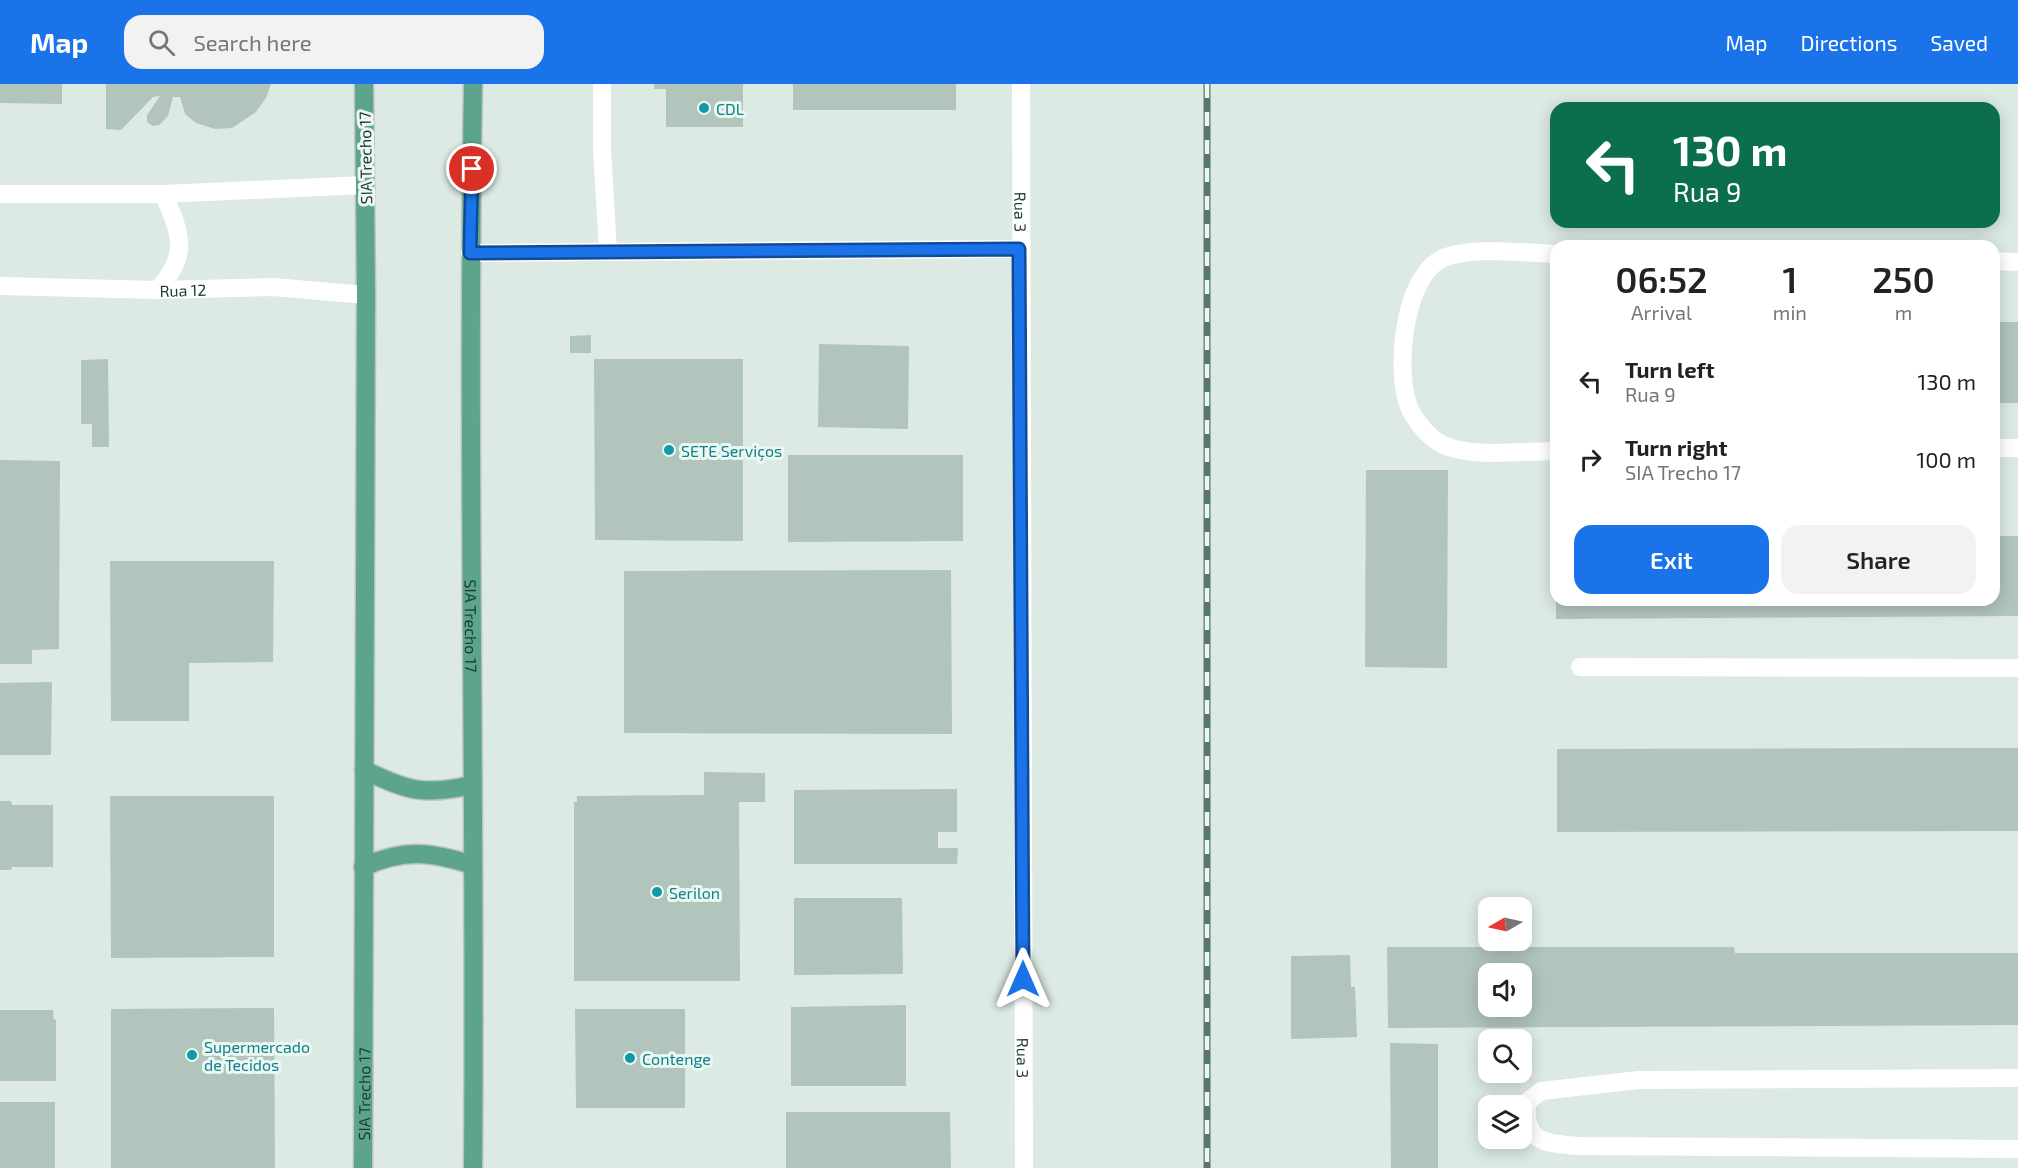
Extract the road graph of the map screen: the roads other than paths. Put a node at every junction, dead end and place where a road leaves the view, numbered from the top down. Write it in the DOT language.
graph roads {
  1 [pos="364,84"];
  2 [pos="473,84"];
  3 [pos="602,84"];
  4 [pos="1021,84"];
  5 [pos="365,185"];
  6 [pos="0,194"];
  7 [pos="162,195"];
  8 [pos="1019,249"];
  9 [pos="608,251"];
  10 [pos="470,253"];
  11 [pos="1550,254"];
  12 [pos="2000,261"];
  13 [pos="2018,262"];
  14 [pos="0,286"];
  15 [pos="158,290"];
  16 [pos="366,295"];
  17 [pos="2000,448"];
  18 [pos="2018,448"];
  19 [pos="1550,451"];
  20 [pos="1580,667"];
  21 [pos="2018,668"];
  22 [pos="364,770"];
  23 [pos="472,785"];
  24 [pos="473,865"];
  25 [pos="363,867"];
  26 [pos="2018,1077"];
  27 [pos="2018,1149"];
  28 [pos="363,1168"];
  29 [pos="473,1168"];
  30 [pos="1024,1168"];
  1 -- 5 [label="main road, SIA Trecho 17"];
  2 -- 10 [label="main road, SIA Trecho 17"];
  3 -- 9 [label="street"];
  4 -- 8 [label="street, Rua 3"];
  5 -- 7 [label="street"];
  5 -- 16 [label="main road, SIA Trecho 17"];
  6 -- 7 [label="street"];
  7 -- 15 [label="street"];
  8 -- 9 [label="street"];
  8 -- 30 [label="street, Rua 3"];
  9 -- 10 [label="street"];
  10 -- 23 [label="main road, SIA Trecho 17"];
  11 -- 19 [label="street"];
  12 -- 13 [label="street"];
  14 -- 15 [label="street, Rua 12"];
  15 -- 16 [label="street, Rua 12"];
  16 -- 22 [label="main road, SIA Trecho 17"];
  17 -- 18 [label="street"];
  20 -- 21 [label="street"];
  22 -- 23 [label="main road"];
  22 -- 25 [label="main road, SIA Trecho 17"];
  23 -- 24 [label="main road, SIA Trecho 17"];
  24 -- 25 [label="main road"];
  24 -- 29 [label="main road, SIA Trecho 17"];
  25 -- 28 [label="main road, SIA Trecho 17"];
  26 -- 27 [label="street"];
}
